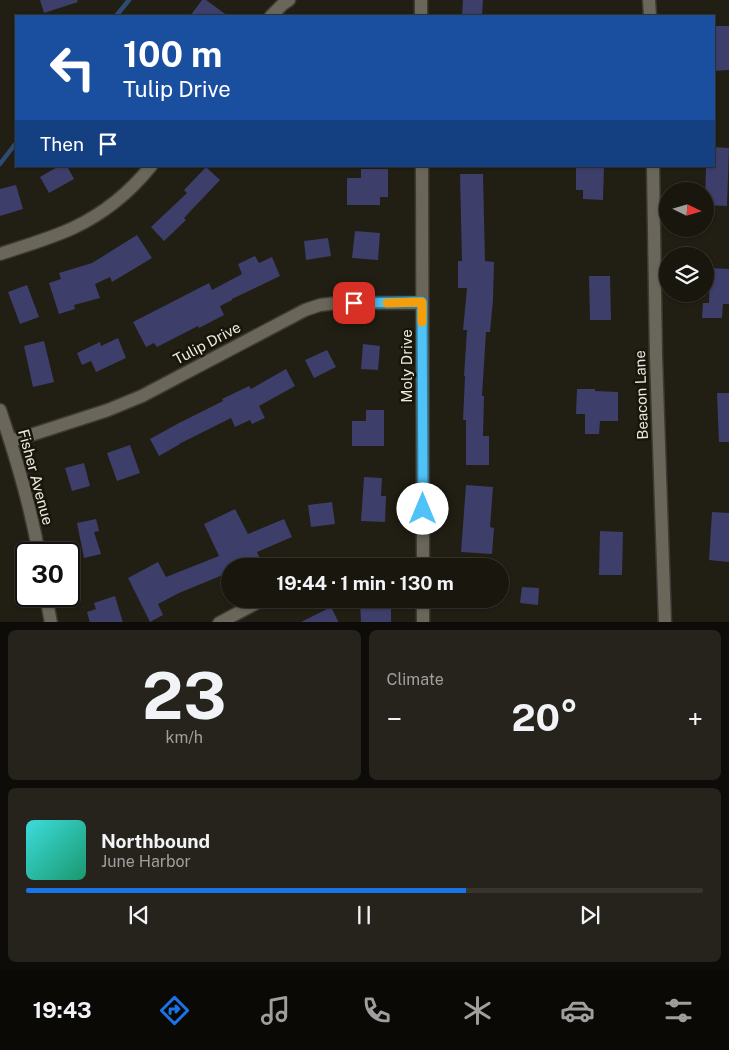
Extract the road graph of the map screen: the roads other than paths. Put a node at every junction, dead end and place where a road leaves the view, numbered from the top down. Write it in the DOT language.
graph roads {
  1 [pos="289,0"];
  2 [pos="421,0"];
  3 [pos="649,0"];
  4 [pos="273,15"];
  5 [pos="421,15"];
  6 [pos="650,15"];
  7 [pos="150,167"];
  8 [pos="422,167"];
  9 [pos="653,167"];
  10 [pos="0,254"];
  11 [pos="422,302"];
  12 [pos="0,410"];
  13 [pos="11,441"];
  14 [pos="37,542"];
  15 [pos="423,558"];
  16 [pos="48,607"];
  17 [pos="246,608"];
  18 [pos="423,608"];
  19 [pos="51,622"];
  20 [pos="219,622"];
  21 [pos="423,622"];
  22 [pos="665,622"];
  1 -- 4 [label="street"];
  2 -- 5 [label="street"];
  3 -- 6 [label="street"];
  7 -- 10 [label="street"];
  8 -- 11 [label="street, Moly Drive"];
  9 -- 22 [label="street, Beacon Lane"];
  11 -- 13 [label="street, Tulip Drive"];
  11 -- 15 [label="street, Moly Drive"];
  12 -- 13 [label="street, Fisher Avenue"];
  13 -- 14 [label="street, Fisher Avenue"];
  16 -- 19 [label="street"];
  17 -- 20 [label="street"];
  18 -- 21 [label="street"];
}
